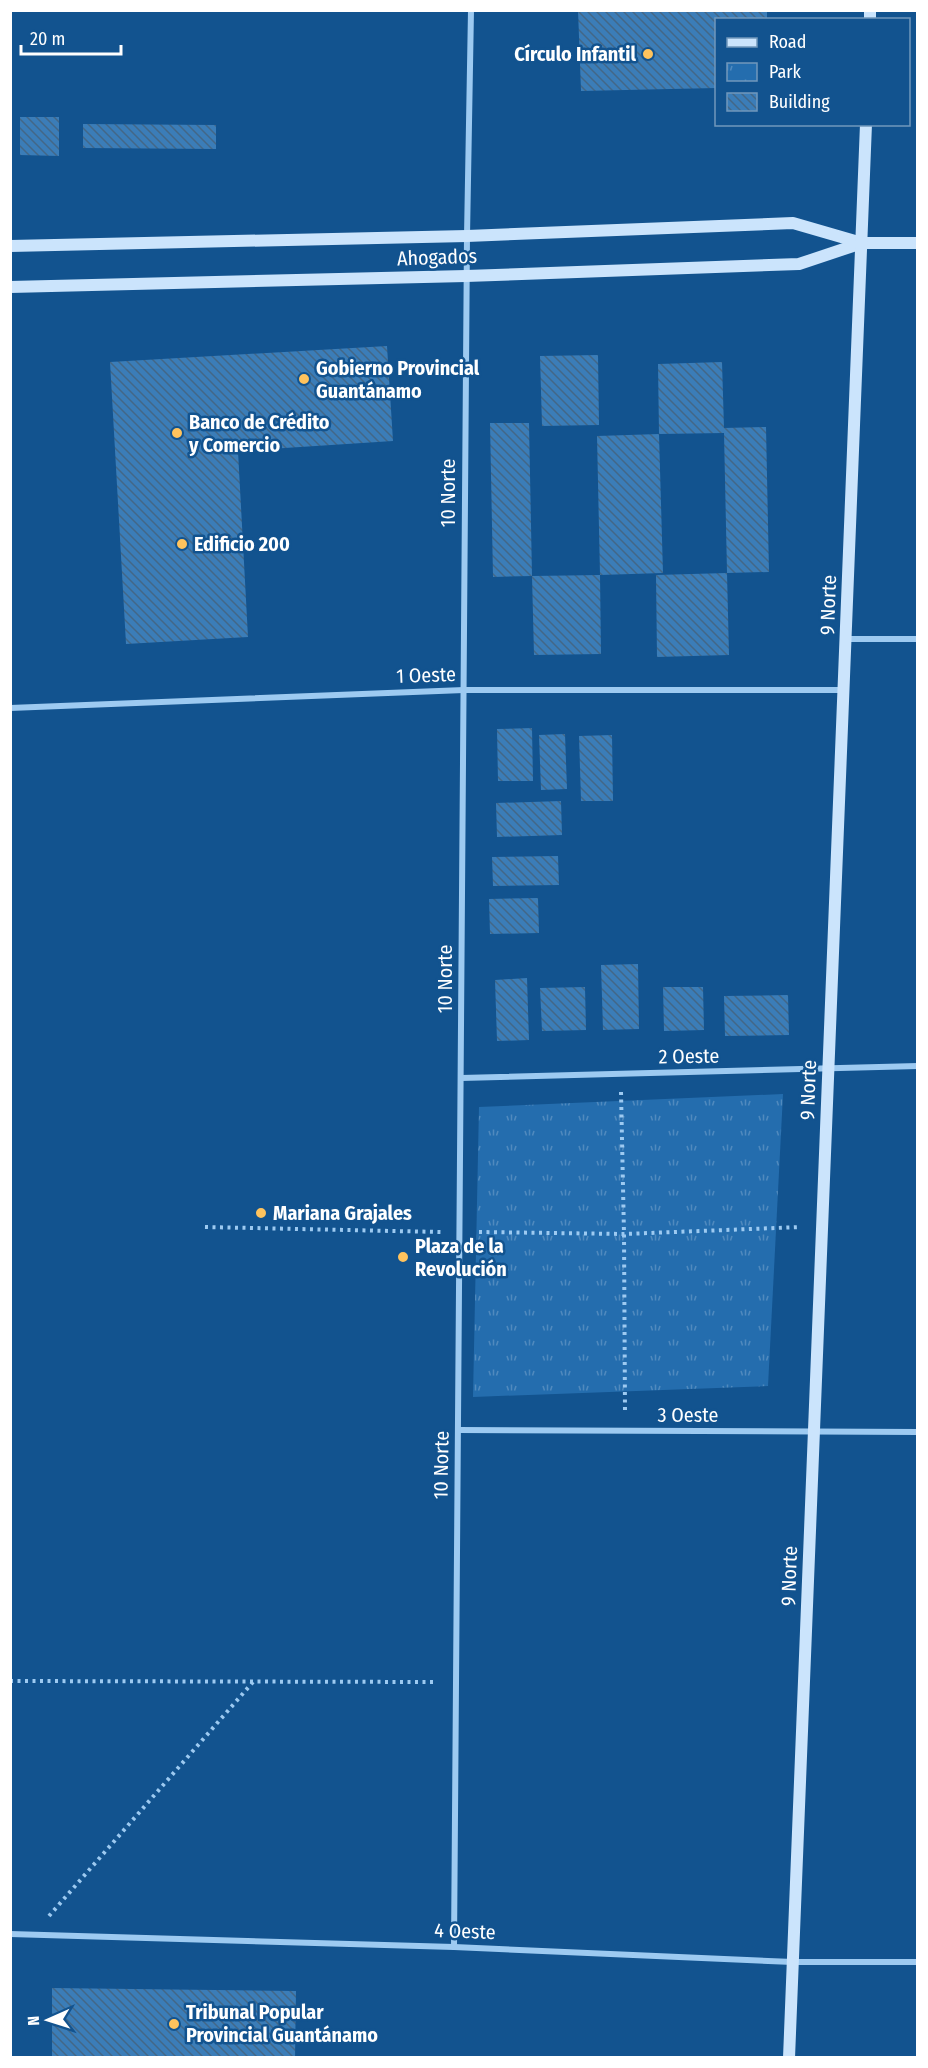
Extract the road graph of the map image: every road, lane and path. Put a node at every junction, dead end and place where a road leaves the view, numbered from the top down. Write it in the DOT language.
graph roads {
  1 [pos="471,10"];
  2 [pos="866,126"];
  3 [pos="466,236"];
  4 [pos="862,243"];
  5 [pos="918,243"];
  6 [pos="10,246"];
  7 [pos="466,276"];
  8 [pos="10,287"];
  9 [pos="846,639"];
  10 [pos="918,639"];
  11 [pos="464,690"];
  12 [pos="844,690"];
  13 [pos="10,708"];
  14 [pos="918,1066"];
  15 [pos="828,1069"];
  16 [pos="621,1074"];
  17 [pos="461,1078"];
  18 [pos="822,1226"];
  19 [pos="205,1227"];
  20 [pos="459,1232"];
  21 [pos="624,1234"];
  22 [pos="458,1430"];
  23 [pos="625,1431"];
  24 [pos="814,1432"];
  25 [pos="918,1432"];
  26 [pos="10,1681"];
  27 [pos="254,1682"];
  28 [pos="456,1683"];
  29 [pos="10,1934"];
  30 [pos="32,1934"];
  31 [pos="454,1947"];
  32 [pos="793,1962"];
  33 [pos="918,1962"];
  34 [pos="789,2058"];
  1 -- 3 [label="street, 10 Norte"];
  2 -- 4 [label="main road, 9 Norte"];
  3 -- 4 [label="main road, Ahogados"];
  3 -- 6 [label="main road, Ahogados"];
  3 -- 7 [label="street, 10 Norte"];
  4 -- 5 [label="main road, Ahogados"];
  4 -- 7 [label="main road, Ahogados"];
  4 -- 9 [label="main road, 9 Norte"];
  7 -- 8 [label="main road, Ahogados"];
  7 -- 11 [label="street, 10 Norte"];
  9 -- 10 [label="street"];
  9 -- 12 [label="main road, 9 Norte"];
  11 -- 12 [label="street, 1 Oeste"];
  11 -- 13 [label="street, 1 Oeste"];
  11 -- 17 [label="street, 10 Norte"];
  12 -- 15 [label="main road, 9 Norte"];
  14 -- 15 [label="street, 2 Oeste"];
  15 -- 16 [label="street, 2 Oeste"];
  15 -- 18 [label="main road, 9 Norte"];
  16 -- 17 [label="street, 2 Oeste"];
  16 -- 21 [label="path"];
  17 -- 20 [label="street, 10 Norte"];
  18 -- 21 [label="path"];
  18 -- 24 [label="main road, 9 Norte"];
  19 -- 20 [label="path"];
  20 -- 21 [label="path"];
  20 -- 22 [label="street, 10 Norte"];
  21 -- 23 [label="path"];
  22 -- 23 [label="street, 3 Oeste"];
  22 -- 28 [label="street, 10 Norte"];
  23 -- 24 [label="street, 3 Oeste"];
  24 -- 25 [label="street, 3 Oeste"];
  24 -- 32 [label="main road, 9 Norte"];
  26 -- 27 [label="path"];
  27 -- 28 [label="path"];
  27 -- 30 [label="path"];
  28 -- 31 [label="street, 10 Norte"];
  29 -- 30 [label="street, 4 Oeste"];
  30 -- 31 [label="street, 4 Oeste"];
  31 -- 32 [label="street, 4 Oeste"];
  32 -- 33 [label="street, 4 Oeste"];
  32 -- 34 [label="main road, 9 Norte"];
}
